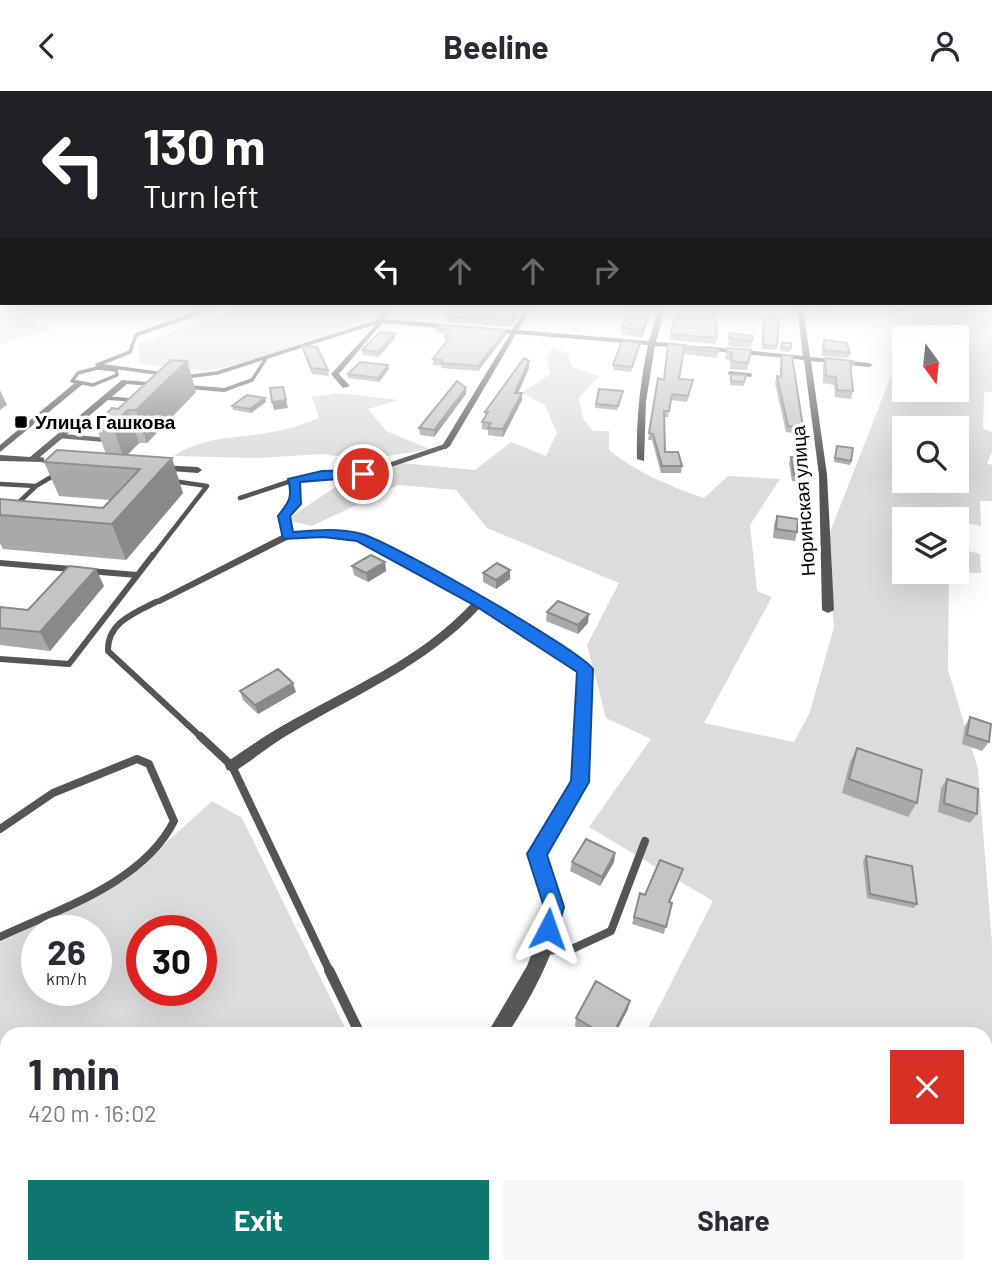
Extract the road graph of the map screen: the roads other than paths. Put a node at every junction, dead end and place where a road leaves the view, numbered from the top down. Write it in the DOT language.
graph roads {
  1 [pos="104,362"];
  2 [pos="253,362"];
  3 [pos="264,362"];
  4 [pos="345,362"];
  5 [pos="497,362"];
  6 [pos="648,362"];
  7 [pos="808,362"];
  8 [pos="840,362"];
  9 [pos="869,365"];
  10 [pos="730,373"];
  11 [pos="172,375"];
  12 [pos="750,375"];
  13 [pos="184,377"];
  14 [pos="79,384"];
  15 [pos="346,386"];
  16 [pos="225,390"];
  17 [pos="105,398"];
  18 [pos="142,401"];
  19 [pos="60,436"];
  20 [pos="116,440"];
  21 [pos="446,446"];
  22 [pos="0,449"];
  23 [pos="0,458"];
  24 [pos="641,459"];
  25 [pos="32,460"];
  26 [pos="46,461"];
  27 [pos="153,467"];
  28 [pos="198,470"];
  29 [pos="64,473"];
  30 [pos="294,479"];
  31 [pos="159,480"];
  32 [pos="0,484"];
  33 [pos="36,487"];
  34 [pos="240,498"];
  35 [pos="9,511"];
  36 [pos="287,536"];
  37 [pos="0,563"];
  38 [pos="137,575"];
  39 [pos="156,601"];
  40 [pos="479,601"];
  41 [pos="828,610"];
  42 [pos="0,659"];
  43 [pos="232,766"];
  44 [pos="0,829"];
  45 [pos="645,841"];
  46 [pos="0,937"];
  47 [pos="542,951"];
  48 [pos="357,1027"];
  49 [pos="502,1027"];
  1 -- 11 [label="lane"];
  2 -- 13 [label="lane"];
  3 -- 16 [label="lane"];
  4 -- 15 [label="street"];
  5 -- 21 [label="street"];
  6 -- 24 [label="street"];
  7 -- 41 [label="street, Норинская улица"];
  8 -- 9 [label="street"];
  10 -- 12 [label="lane"];
  14 -- 14 [label="lane"];
  14 -- 22 [label="street"];
  16 -- 17 [label="street"];
  17 -- 18 [label="lane"];
  17 -- 19 [label="street"];
  19 -- 20 [label="lane"];
  19 -- 25 [label="street"];
  21 -- 30 [label="lane"];
  23 -- 25 [label="street"];
  25 -- 26 [label="street"];
  27 -- 28 [label="street"];
  29 -- 33 [label="lane"];
  30 -- 34 [label="lane"];
  30 -- 36 [label="lane"];
  31 -- 38 [label="lane"];
  32 -- 33 [label="lane"];
  33 -- 35 [label="lane"];
  36 -- 39 [label="street"];
  36 -- 40 [label="street"];
  37 -- 38 [label="lane"];
  38 -- 42 [label="lane"];
  39 -- 43 [label="lane"];
  40 -- 43 [label="street"];
  40 -- 47 [label="street"];
  43 -- 48 [label="lane"];
  44 -- 46 [label="lane"];
  45 -- 47 [label="lane"];
  47 -- 49 [label="street"];
}
